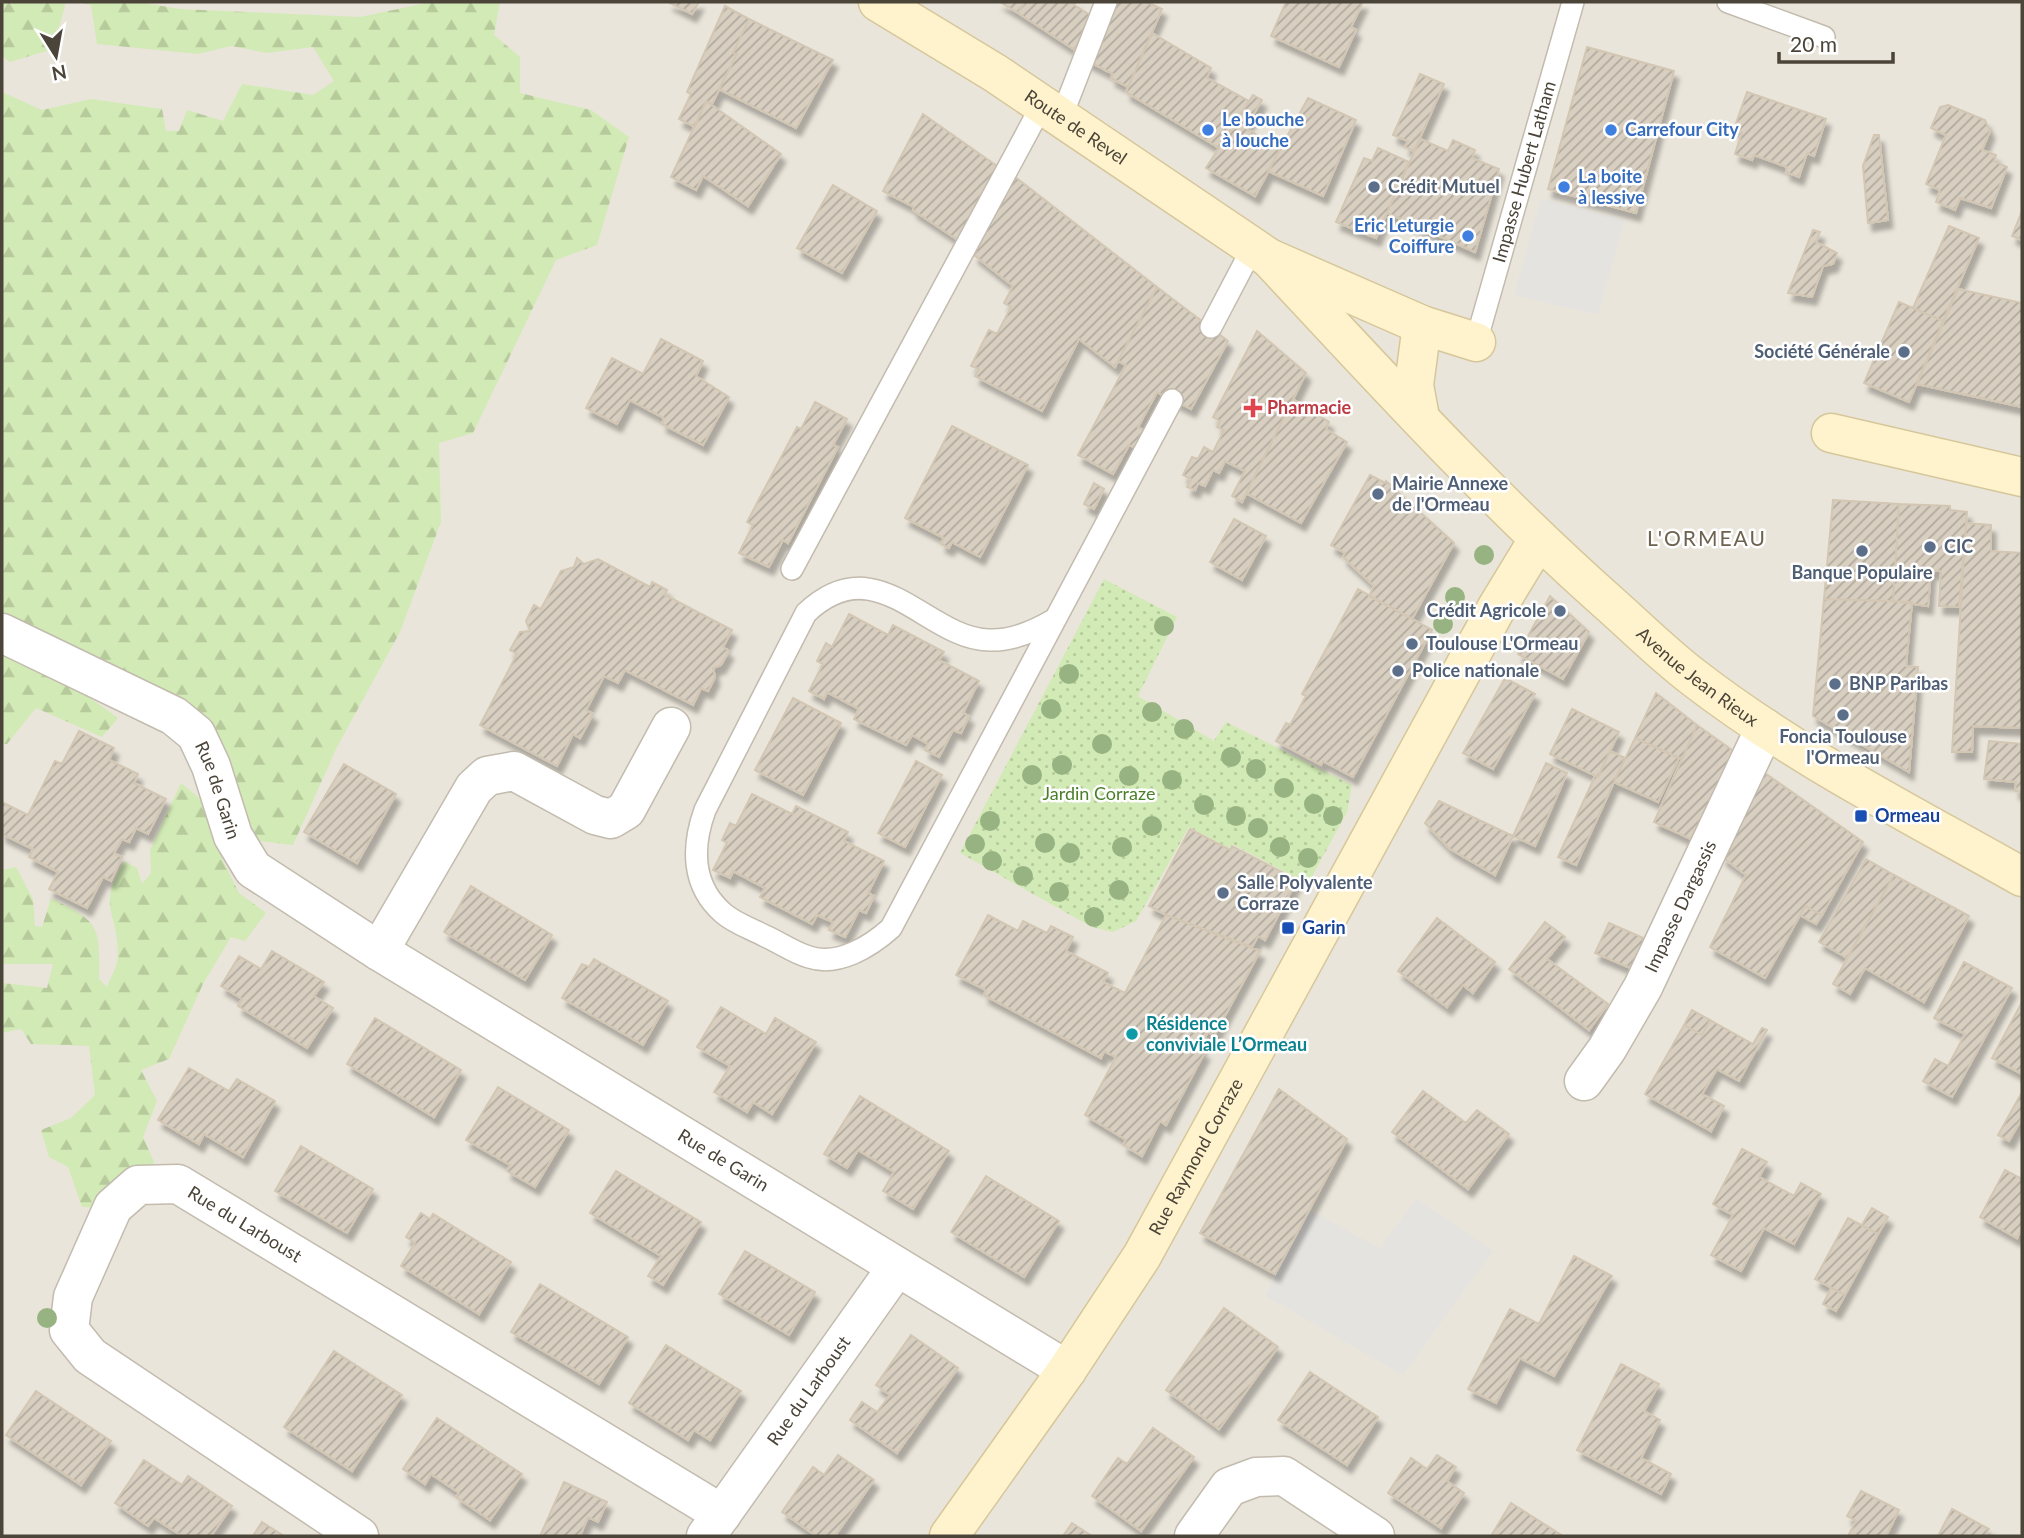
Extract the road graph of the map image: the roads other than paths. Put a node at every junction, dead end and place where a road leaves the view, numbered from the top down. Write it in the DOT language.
graph roads {
  1 [pos="1106,2"];
  2 [pos="1573,2"];
  3 [pos="1728,2"];
  4 [pos="890,5"];
  5 [pos="1824,37"];
  6 [pos="1052,112"];
  7 [pos="1261,253"];
  8 [pos="1422,325"];
  9 [pos="1211,327"];
  10 [pos="1476,342"];
  11 [pos="1172,400"];
  12 [pos="1420,418"];
  13 [pos="1831,433"];
  14 [pos="2022,477"];
  15 [pos="1538,540"];
  16 [pos="792,569"];
  17 [pos="1055,619"];
  18 [pos="2,632"];
  19 [pos="671,727"];
  20 [pos="1765,728"];
  21 [pos="2022,877"];
  22 [pos="379,951"];
  23 [pos="1584,1080"];
  24 [pos="897,1267"];
  25 [pos="1067,1370"];
  26 [pos="714,1525"];
  27 [pos="359,1536"];
  28 [pos="949,1536"];
  29 [pos="1194,1536"];
  30 [pos="1375,1536"];
  1 -- 6 [label="lane"];
  2 -- 10 [label="lane, Impasse Hubert Latham"];
  3 -- 5 [label="lane"];
  4 -- 6 [label="main road, Route de Revel"];
  6 -- 7 [label="main road, Route de Revel"];
  6 -- 16 [label="lane"];
  7 -- 8 [label="main road"];
  7 -- 9 [label="lane"];
  7 -- 12 [label="main road, Avenue Jean Rieux"];
  8 -- 10 [label="main road"];
  8 -- 12 [label="main road"];
  11 -- 17 [label="lane"];
  12 -- 15 [label="main road, Avenue Jean Rieux"];
  13 -- 14 [label="main road"];
  15 -- 20 [label="main road, Avenue Jean Rieux"];
  15 -- 25 [label="main road, Rue Raymond Corraze"];
  17 -- 17 [label="lane"];
  18 -- 22 [label="street, Rue de Garin"];
  19 -- 22 [label="street"];
  20 -- 21 [label="main road, Avenue Jean Rieux"];
  20 -- 23 [label="street, Impasse Dargassis"];
  22 -- 24 [label="street, Rue de Garin"];
  24 -- 25 [label="street, Rue de Garin"];
  24 -- 26 [label="street, Rue du Larboust"];
  25 -- 28 [label="main road, Rue Raymond Corraze"];
  26 -- 27 [label="street, Rue du Larboust"];
  29 -- 30 [label="street"];
}
